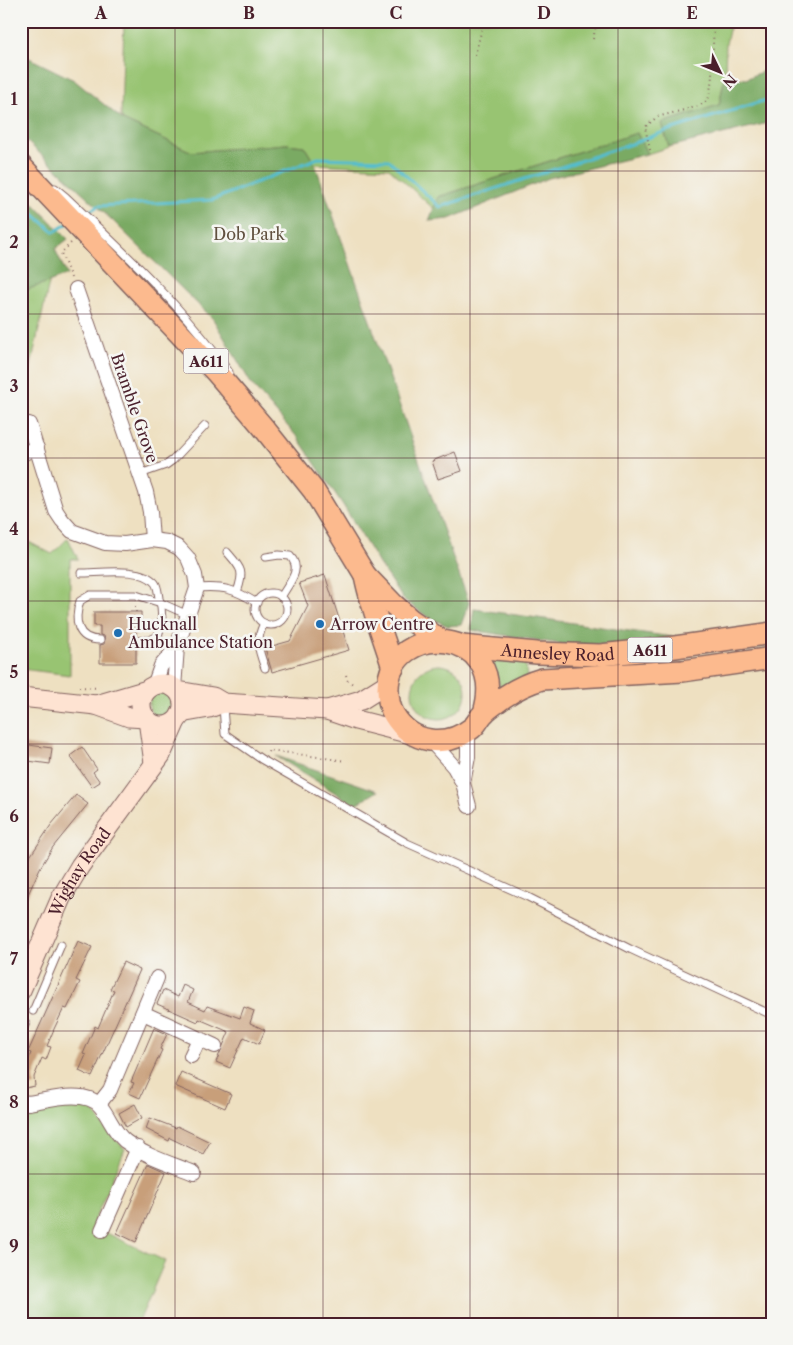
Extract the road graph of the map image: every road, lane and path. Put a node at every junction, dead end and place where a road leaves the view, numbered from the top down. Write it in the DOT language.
graph roads {
  1 [pos="484,21"];
  2 [pos="597,21"];
  3 [pos="715,21"];
  4 [pos="593,39"];
  5 [pos="475,55"];
  6 [pos="650,150"];
  7 [pos="21,162"];
  8 [pos="21,166"];
  9 [pos="44,179"];
  10 [pos="51,185"];
  11 [pos="74,240"];
  12 [pos="74,283"];
  13 [pos="232,376"];
  14 [pos="236,384"];
  15 [pos="248,409"];
  16 [pos="29,424"];
  17 [pos="205,426"];
  18 [pos="37,448"];
  19 [pos="21,454"];
  20 [pos="140,474"];
  21 [pos="152,540"];
  22 [pos="227,552"];
  23 [pos="266,557"];
  24 [pos="81,574"];
  25 [pos="365,575"];
  26 [pos="197,588"];
  27 [pos="237,592"];
  28 [pos="280,597"];
  29 [pos="161,603"];
  30 [pos="257,603"];
  31 [pos="188,615"];
  32 [pos="264,623"];
  33 [pos="772,634"];
  34 [pos="100,640"];
  35 [pos="442,640"];
  36 [pos="136,641"];
  37 [pos="462,646"];
  38 [pos="177,647"];
  39 [pos="772,658"];
  40 [pos="265,668"];
  41 [pos="391,676"];
  42 [pos="151,688"];
  43 [pos="176,689"];
  44 [pos="21,697"];
  45 [pos="223,703"];
  46 [pos="96,705"];
  47 [pos="327,710"];
  48 [pos="484,713"];
  49 [pos="179,717"];
  50 [pos="147,719"];
  51 [pos="468,731"];
  52 [pos="411,734"];
  53 [pos="431,741"];
  54 [pos="261,759"];
  55 [pos="346,761"];
  56 [pos="154,763"];
  57 [pos="463,783"];
  58 [pos="469,806"];
  59 [pos="61,945"];
  60 [pos="158,978"];
  61 [pos="31,982"];
  62 [pos="33,1011"];
  63 [pos="143,1013"];
  64 [pos="772,1015"];
  65 [pos="26,1023"];
  66 [pos="21,1034"];
  67 [pos="199,1039"];
  68 [pos="214,1046"];
  69 [pos="191,1056"];
  70 [pos="21,1102"];
  71 [pos="99,1104"];
  72 [pos="138,1148"];
  73 [pos="194,1174"];
  74 [pos="102,1230"];
  1 -- 5 [label="path"];
  2 -- 4 [label="path"];
  3 -- 6 [label="path"];
  7 -- 9 [label="lane"];
  8 -- 15 [label="main road, A611"];
  10 -- 13 [label="lane"];
  11 -- 12 [label="path"];
  12 -- 20 [label="street, Bramble Grove"];
  14 -- 15 [label="lane"];
  15 -- 25 [label="main road, A611"];
  16 -- 18 [label="street"];
  17 -- 20 [label="lane"];
  18 -- 19 [label="street"];
  18 -- 21 [label="street"];
  20 -- 21 [label="street, Bramble Grove"];
  21 -- 26 [label="street"];
  22 -- 27 [label="lane"];
  23 -- 28 [label="lane"];
  24 -- 29 [label="lane"];
  25 -- 35 [label="main road, A611"];
  25 -- 41 [label="main road, A611"];
  26 -- 27 [label="lane"];
  26 -- 31 [label="street"];
  27 -- 30 [label="lane"];
  28 -- 30 [label="lane"];
  28 -- 32 [label="lane"];
  29 -- 31 [label="lane"];
  29 -- 34 [label="lane"];
  29 -- 36 [label="lane"];
  30 -- 32 [label="lane"];
  31 -- 38 [label="street"];
  32 -- 40 [label="lane"];
  33 -- 37 [label="main road, Annesley Road / A611"];
  35 -- 37 [label="main road"];
  35 -- 41 [label="main road"];
  37 -- 48 [label="main road"];
  38 -- 42 [label="street"];
  38 -- 43 [label="street"];
  39 -- 48 [label="main road, Annesley Road / A611"];
  41 -- 47 [label="main road"];
  41 -- 52 [label="main road"];
  42 -- 43 [label="main road"];
  42 -- 46 [label="main road"];
  42 -- 50 [label="main road"];
  43 -- 45 [label="main road"];
  43 -- 49 [label="main road"];
  44 -- 46 [label="main road"];
  45 -- 47 [label="main road"];
  45 -- 49 [label="main road"];
  45 -- 54 [label="lane"];
  46 -- 50 [label="main road"];
  47 -- 52 [label="main road"];
  48 -- 51 [label="main road"];
  49 -- 50 [label="main road"];
  49 -- 56 [label="main road, Wighay Road"];
  50 -- 56 [label="main road"];
  51 -- 53 [label="main road"];
  51 -- 57 [label="street"];
  52 -- 53 [label="main road"];
  53 -- 57 [label="street"];
  54 -- 55 [label="path"];
  54 -- 64 [label="lane"];
  56 -- 61 [label="main road, Wighay Road"];
  57 -- 58 [label="street"];
  59 -- 61 [label="lane"];
  60 -- 63 [label="street"];
  61 -- 62 [label="lane"];
  63 -- 67 [label="street"];
  63 -- 71 [label="street"];
  65 -- 66 [label="lane"];
  67 -- 68 [label="street"];
  67 -- 69 [label="street"];
  70 -- 71 [label="street"];
  71 -- 72 [label="street"];
  72 -- 73 [label="street"];
  72 -- 74 [label="street"];
}
